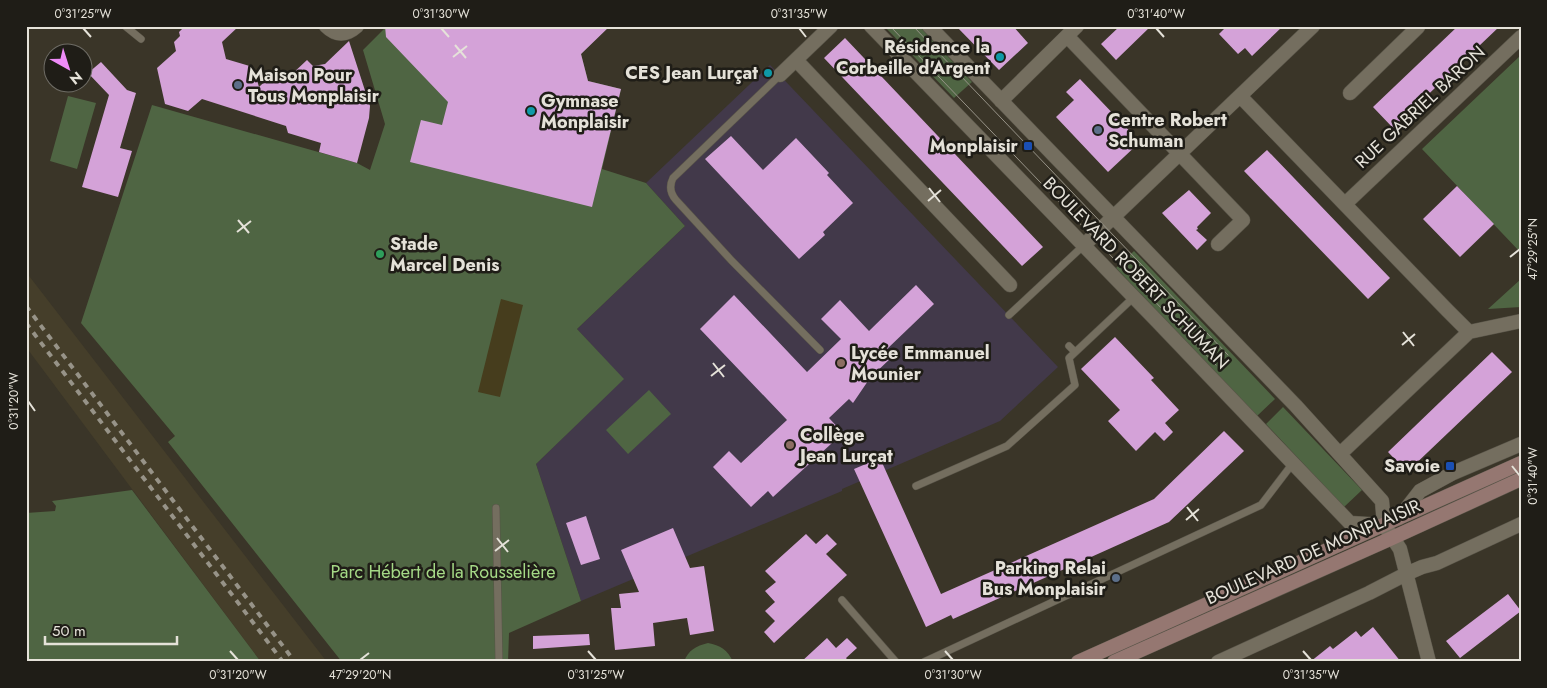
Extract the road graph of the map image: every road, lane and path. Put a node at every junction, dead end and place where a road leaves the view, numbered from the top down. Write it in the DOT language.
graph roads {
  1 [pos="125,26"];
  2 [pos="326,26"];
  3 [pos="357,26"];
  4 [pos="832,26"];
  5 [pos="871,26"];
  6 [pos="929,26"];
  7 [pos="1313,26"];
  8 [pos="1418,26"];
  9 [pos="1072,31"];
  10 [pos="1521,37"];
  11 [pos="141,39"];
  12 [pos="796,60"];
  13 [pos="780,75"];
  14 [pos="1350,92"];
  15 [pos="1240,96"];
  16 [pos="1001,101"];
  17 [pos="1180,154"];
  18 [pos="1345,204"];
  19 [pos="1113,218"];
  20 [pos="1218,244"];
  21 [pos="1083,246"];
  22 [pos="1010,285"];
  23 [pos="1134,297"];
  24 [pos="1009,316"];
  25 [pos="1521,321"];
  26 [pos="1470,332"];
  27 [pos="1068,346"];
  28 [pos="820,350"];
  29 [pos="1075,352"];
  30 [pos="1521,444"];
  31 [pos="1340,454"];
  32 [pos="1521,463"];
  33 [pos="1293,464"];
  34 [pos="1521,479"];
  35 [pos="916,486"];
  36 [pos="496,508"];
  37 [pos="1399,518"];
  38 [pos="1521,524"];
  39 [pos="1384,525"];
  40 [pos="1392,538"];
  41 [pos="1406,574"];
  42 [pos="842,600"];
  43 [pos="1115,645"];
  44 [pos="1119,661"];
  45 [pos="500,662"];
  46 [pos="896,662"];
  47 [pos="924,662"];
  48 [pos="1078,662"];
  49 [pos="1218,662"];
  50 [pos="1428,662"];
  1 -- 11 [label="lane"];
  2 -- 3 [label="street"];
  4 -- 12 [label="street"];
  5 -- 21 [label="street, BOULEVARD ROBERT SCHUMAN"];
  6 -- 16 [label="street, BOULEVARD ROBERT SCHUMAN"];
  7 -- 15 [label="street"];
  8 -- 14 [label="street"];
  9 -- 16 [label="street"];
  9 -- 17 [label="street"];
  10 -- 18 [label="street, RUE GABRIEL BARON"];
  12 -- 13 [label="street"];
  12 -- 22 [label="street"];
  13 -- 28 [label="lane"];
  15 -- 17 [label="street"];
  15 -- 18 [label="street"];
  16 -- 19 [label="street, BOULEVARD ROBERT SCHUMAN"];
  17 -- 19 [label="street"];
  17 -- 20 [label="street"];
  18 -- 26 [label="street"];
  19 -- 21 [label="street"];
  19 -- 31 [label="street, BOULEVARD ROBERT SCHUMAN"];
  21 -- 23 [label="street, BOULEVARD ROBERT SCHUMAN"];
  21 -- 24 [label="lane"];
  23 -- 29 [label="lane"];
  23 -- 33 [label="street, BOULEVARD ROBERT SCHUMAN"];
  25 -- 26 [label="street"];
  26 -- 31 [label="street"];
  27 -- 29 [label="lane"];
  29 -- 35 [label="lane"];
  30 -- 37 [label="street, BOULEVARD DE MONPLAISIR"];
  31 -- 39 [label="street, BOULEVARD ROBERT SCHUMAN"];
  32 -- 37 [label="main road, BOULEVARD DE MONPLAISIR"];
  33 -- 39 [label="street, BOULEVARD ROBERT SCHUMAN"];
  33 -- 47 [label="lane"];
  34 -- 40 [label="main road, BOULEVARD DE MONPLAISIR"];
  36 -- 45 [label="lane"];
  37 -- 39 [label="main road, BOULEVARD DE MONPLAISIR"];
  38 -- 41 [label="street"];
  39 -- 40 [label="street, BOULEVARD ROBERT SCHUMAN"];
  39 -- 43 [label="main road, BOULEVARD DE MONPLAISIR"];
  40 -- 41 [label="street, BOULEVARD ROBERT SCHUMAN"];
  40 -- 44 [label="main road, BOULEVARD DE MONPLAISIR"];
  41 -- 49 [label="street"];
  41 -- 50 [label="street, BOULEVARD ROBERT SCHUMAN"];
  42 -- 46 [label="lane"];
  43 -- 44 [label="street"];
  43 -- 48 [label="main road, BOULEVARD DE MONPLAISIR"];
}
